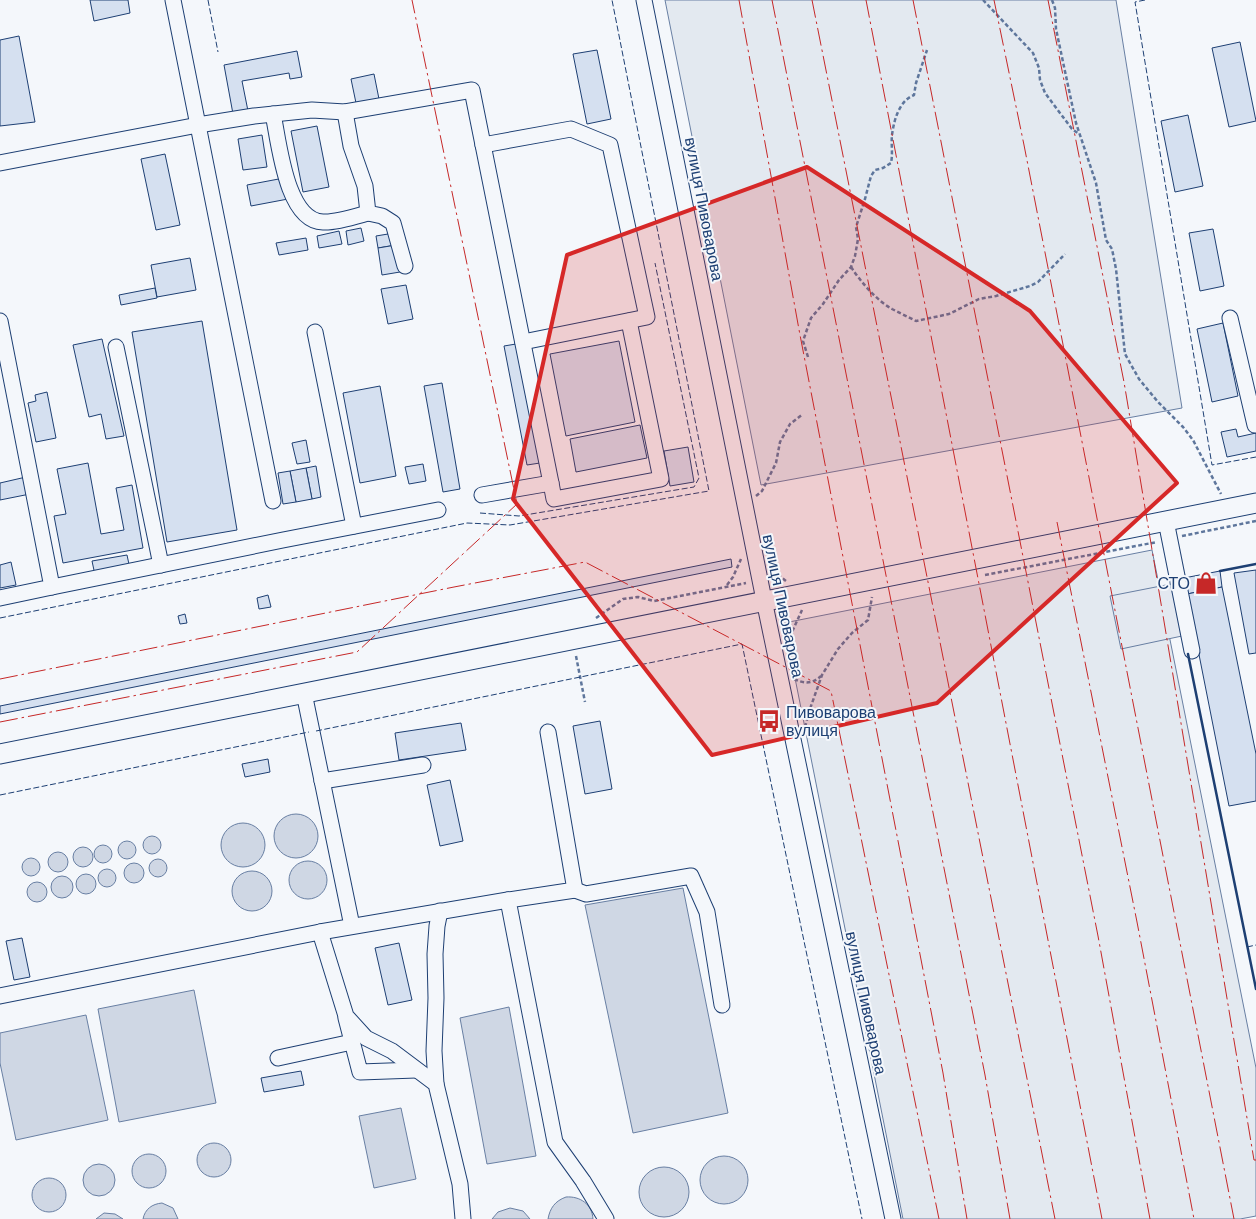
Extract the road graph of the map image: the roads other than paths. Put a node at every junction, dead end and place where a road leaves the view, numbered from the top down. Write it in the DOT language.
graph roads {
  1 [pos="173,0"];
  2 [pos="644,0"];
  3 [pos="345,112"];
  4 [pos="273,114"];
  5 [pos="198,125"];
  6 [pos="483,145"];
  7 [pos="0,163"];
  8 [pos="368,213"];
  9 [pos="405,266"];
  10 [pos="1230,318"];
  11 [pos="0,321"];
  12 [pos="629,321"];
  13 [pos="315,332"];
  14 [pos="523,342"];
  15 [pos="116,347"];
  16 [pos="1256,425"];
  17 [pos="551,483"];
  18 [pos="482,495"];
  19 [pos="273,501"];
  20 [pos="1256,503"];
  21 [pos="438,510"];
  22 [pos="1166,520"];
  23 [pos="354,526"];
  24 [pos="161,565"];
  25 [pos="52,587"];
  26 [pos="0,598"];
  27 [pos="764,600"];
  28 [pos="1192,651"];
  29 [pos="304,693"];
  30 [pos="548,732"];
  31 [pos="0,754"];
  32 [pos="423,765"];
  33 [pos="322,781"];
  34 [pos="575,890"];
  35 [pos="508,900"];
  36 [pos="440,912"];
  37 [pos="352,926"];
  38 [pos="320,932"];
  39 [pos="0,996"];
  40 [pos="722,1005"];
  41 [pos="346,1016"];
  42 [pos="352,1042"];
  43 [pos="278,1058"];
  44 [pos="416,1070"];
  45 [pos="436,1084"];
  46 [pos="464,1219"];
  47 [pos="606,1219"];
  48 [pos="893,1219"];
  1 -- 5 [label="street"];
  2 -- 27 [label="street, вулиця Пивоварова"];
  3 -- 4 [label="street"];
  3 -- 6 [label="street"];
  3 -- 8 [label="street"];
  4 -- 5 [label="street"];
  4 -- 8 [label="street"];
  5 -- 7 [label="street"];
  5 -- 19 [label="street"];
  6 -- 12 [label="street"];
  6 -- 14 [label="street"];
  8 -- 9 [label="street"];
  10 -- 16 [label="street"];
  11 -- 25 [label="street"];
  12 -- 14 [label="street"];
  12 -- 17 [label="street"];
  13 -- 23 [label="street"];
  14 -- 17 [label="street"];
  15 -- 24 [label="street"];
  17 -- 18 [label="street"];
  20 -- 22 [label="main road"];
  21 -- 23 [label="street"];
  22 -- 27 [label="main road"];
  22 -- 28 [label="street"];
  23 -- 24 [label="street"];
  24 -- 25 [label="street"];
  25 -- 26 [label="street"];
  27 -- 29 [label="main road"];
  27 -- 48 [label="street, вулиця Пивоварова"];
  29 -- 31 [label="main road"];
  29 -- 33 [label="street"];
  30 -- 34 [label="street"];
  32 -- 33 [label="street"];
  33 -- 37 [label="street"];
  34 -- 35 [label="street"];
  34 -- 40 [label="street"];
  35 -- 36 [label="street"];
  35 -- 47 [label="street"];
  36 -- 37 [label="street"];
  36 -- 45 [label="street"];
  37 -- 38 [label="street"];
  38 -- 39 [label="street"];
  38 -- 41 [label="street"];
  41 -- 42 [label="street"];
  41 -- 44 [label="street"];
  42 -- 43 [label="street"];
  42 -- 44 [label="street"];
  44 -- 45 [label="street"];
  45 -- 46 [label="street"];
}
